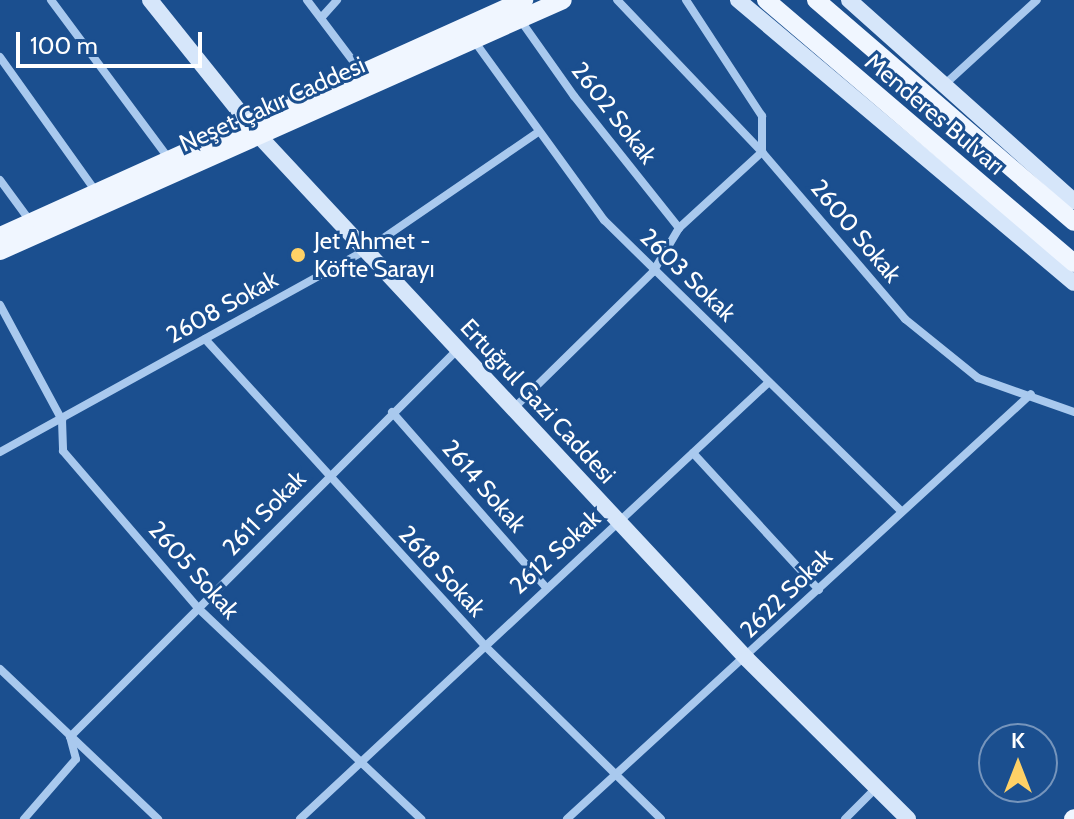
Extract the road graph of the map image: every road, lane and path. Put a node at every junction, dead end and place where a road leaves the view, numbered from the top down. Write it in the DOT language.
graph roads {
  1 [pos="51,0"];
  2 [pos="150,0"];
  3 [pos="307,0"];
  4 [pos="337,0"];
  5 [pos="523,0"];
  6 [pos="563,0"];
  7 [pos="617,0"];
  8 [pos="686,0"];
  9 [pos="738,0"];
  10 [pos="766,0"];
  11 [pos="816,0"];
  12 [pos="849,0"];
  13 [pos="1037,0"];
  14 [pos="321,18"];
  15 [pos="521,21"];
  16 [pos="475,42"];
  17 [pos="0,57"];
  18 [pos="363,74"];
  19 [pos="943,87"];
  20 [pos="255,131"];
  21 [pos="537,133"];
  22 [pos="762,152"];
  23 [pos="170,160"];
  24 [pos="0,180"];
  25 [pos="97,193"];
  26 [pos="1074,201"];
  27 [pos="1074,222"];
  28 [pos="32,223"];
  29 [pos="679,228"];
  30 [pos="0,236"];
  31 [pos="366,250"];
  32 [pos="0,251"];
  33 [pos="1074,263"];
  34 [pos="653,272"];
  35 [pos="1074,283"];
  36 [pos="0,305"];
  37 [pos="205,339"];
  38 [pos="458,349"];
  39 [pos="769,382"];
  40 [pos="1031,394"];
  41 [pos="514,408"];
  42 [pos="392,412"];
  43 [pos="1074,412"];
  44 [pos="62,420"];
  45 [pos="0,452"];
  46 [pos="693,453"];
  47 [pos="326,477"];
  48 [pos="901,511"];
  49 [pos="618,522"];
  50 [pos="546,587"];
  51 [pos="819,590"];
  52 [pos="199,609"];
  53 [pos="484,645"];
  54 [pos="747,659"];
  55 [pos="0,669"];
  56 [pos="70,737"];
  57 [pos="358,763"];
  58 [pos="616,773"];
  59 [pos="874,790"];
  60 [pos="24,819"];
  61 [pos="158,819"];
  62 [pos="300,819"];
  63 [pos="421,819"];
  64 [pos="567,819"];
  65 [pos="661,819"];
  66 [pos="845,819"];
  67 [pos="908,819"];
  1 -- 23 [label="street"];
  2 -- 20 [label="main road, Ertuğrul Gazi Caddesi"];
  3 -- 14 [label="street"];
  4 -- 14 [label="street"];
  5 -- 18 [label="main road, Neşet Çakır Caddesi"];
  6 -- 15 [label="main road, Neşet Çakır Caddesi"];
  7 -- 22 [label="street, 2600 Sokak"];
  8 -- 22 [label="street"];
  9 -- 35 [label="main road"];
  10 -- 33 [label="main road, Menderes Bulvarı"];
  11 -- 27 [label="main road, Menderes Bulvarı"];
  12 -- 19 [label="main road"];
  13 -- 19 [label="street"];
  14 -- 18 [label="street"];
  15 -- 16 [label="main road, Neşet Çakır Caddesi"];
  15 -- 29 [label="street, 2602 Sokak"];
  16 -- 20 [label="main road, Neşet Çakır Caddesi"];
  16 -- 21 [label="street, 2603 Sokak"];
  17 -- 25 [label="street"];
  18 -- 20 [label="main road, Neşet Çakır Caddesi"];
  19 -- 26 [label="main road"];
  20 -- 23 [label="main road, Neşet Çakır Caddesi"];
  20 -- 31 [label="main road, Ertuğrul Gazi Caddesi"];
  20 -- 32 [label="main road, Neşet Çakır Caddesi"];
  21 -- 31 [label="street, 2608 Sokak"];
  21 -- 34 [label="street, 2603 Sokak"];
  22 -- 29 [label="street"];
  22 -- 40 [label="street, 2600 Sokak"];
  23 -- 25 [label="main road, Neşet Çakır Caddesi"];
  24 -- 28 [label="street"];
  25 -- 28 [label="main road, Neşet Çakır Caddesi"];
  28 -- 30 [label="main road, Neşet Çakır Caddesi"];
  29 -- 34 [label="street"];
  31 -- 37 [label="street, 2608 Sokak"];
  31 -- 38 [label="main road, Ertuğrul Gazi Caddesi"];
  34 -- 39 [label="street, 2603 Sokak"];
  34 -- 41 [label="street"];
  36 -- 44 [label="street, 2605 Sokak"];
  37 -- 44 [label="street, 2608 Sokak"];
  37 -- 47 [label="street, 2618 Sokak"];
  38 -- 41 [label="main road, Ertuğrul Gazi Caddesi"];
  38 -- 42 [label="street, 2611 Sokak"];
  39 -- 46 [label="street, 2612 Sokak"];
  39 -- 48 [label="street, 2603 Sokak"];
  40 -- 43 [label="street, 2600 Sokak"];
  40 -- 48 [label="street, 2622 Sokak"];
  41 -- 49 [label="main road, Ertuğrul Gazi Caddesi"];
  42 -- 47 [label="street, 2611 Sokak"];
  42 -- 50 [label="street, 2614 Sokak"];
  44 -- 45 [label="street, 2608 Sokak"];
  44 -- 52 [label="street, 2605 Sokak"];
  46 -- 49 [label="street, 2612 Sokak"];
  46 -- 51 [label="street"];
  47 -- 52 [label="street, 2611 Sokak"];
  47 -- 53 [label="street, 2618 Sokak"];
  48 -- 51 [label="street, 2622 Sokak"];
  49 -- 50 [label="street, 2612 Sokak"];
  49 -- 54 [label="main road, Ertuğrul Gazi Caddesi"];
  50 -- 53 [label="street, 2612 Sokak"];
  51 -- 54 [label="street, 2622 Sokak"];
  52 -- 56 [label="street, 2611 Sokak"];
  52 -- 57 [label="street, 2605 Sokak"];
  53 -- 57 [label="street, 2612 Sokak"];
  53 -- 58 [label="street, 2618 Sokak"];
  54 -- 58 [label="street, 2622 Sokak"];
  54 -- 59 [label="main road, Ertuğrul Gazi Caddesi"];
  55 -- 56 [label="street"];
  56 -- 60 [label="street"];
  56 -- 61 [label="street"];
  57 -- 62 [label="street, 2612 Sokak"];
  57 -- 63 [label="street, 2605 Sokak"];
  58 -- 64 [label="street, 2622 Sokak"];
  58 -- 65 [label="street, 2618 Sokak"];
  59 -- 66 [label="street"];
  59 -- 67 [label="main road, Ertuğrul Gazi Caddesi"];
}
